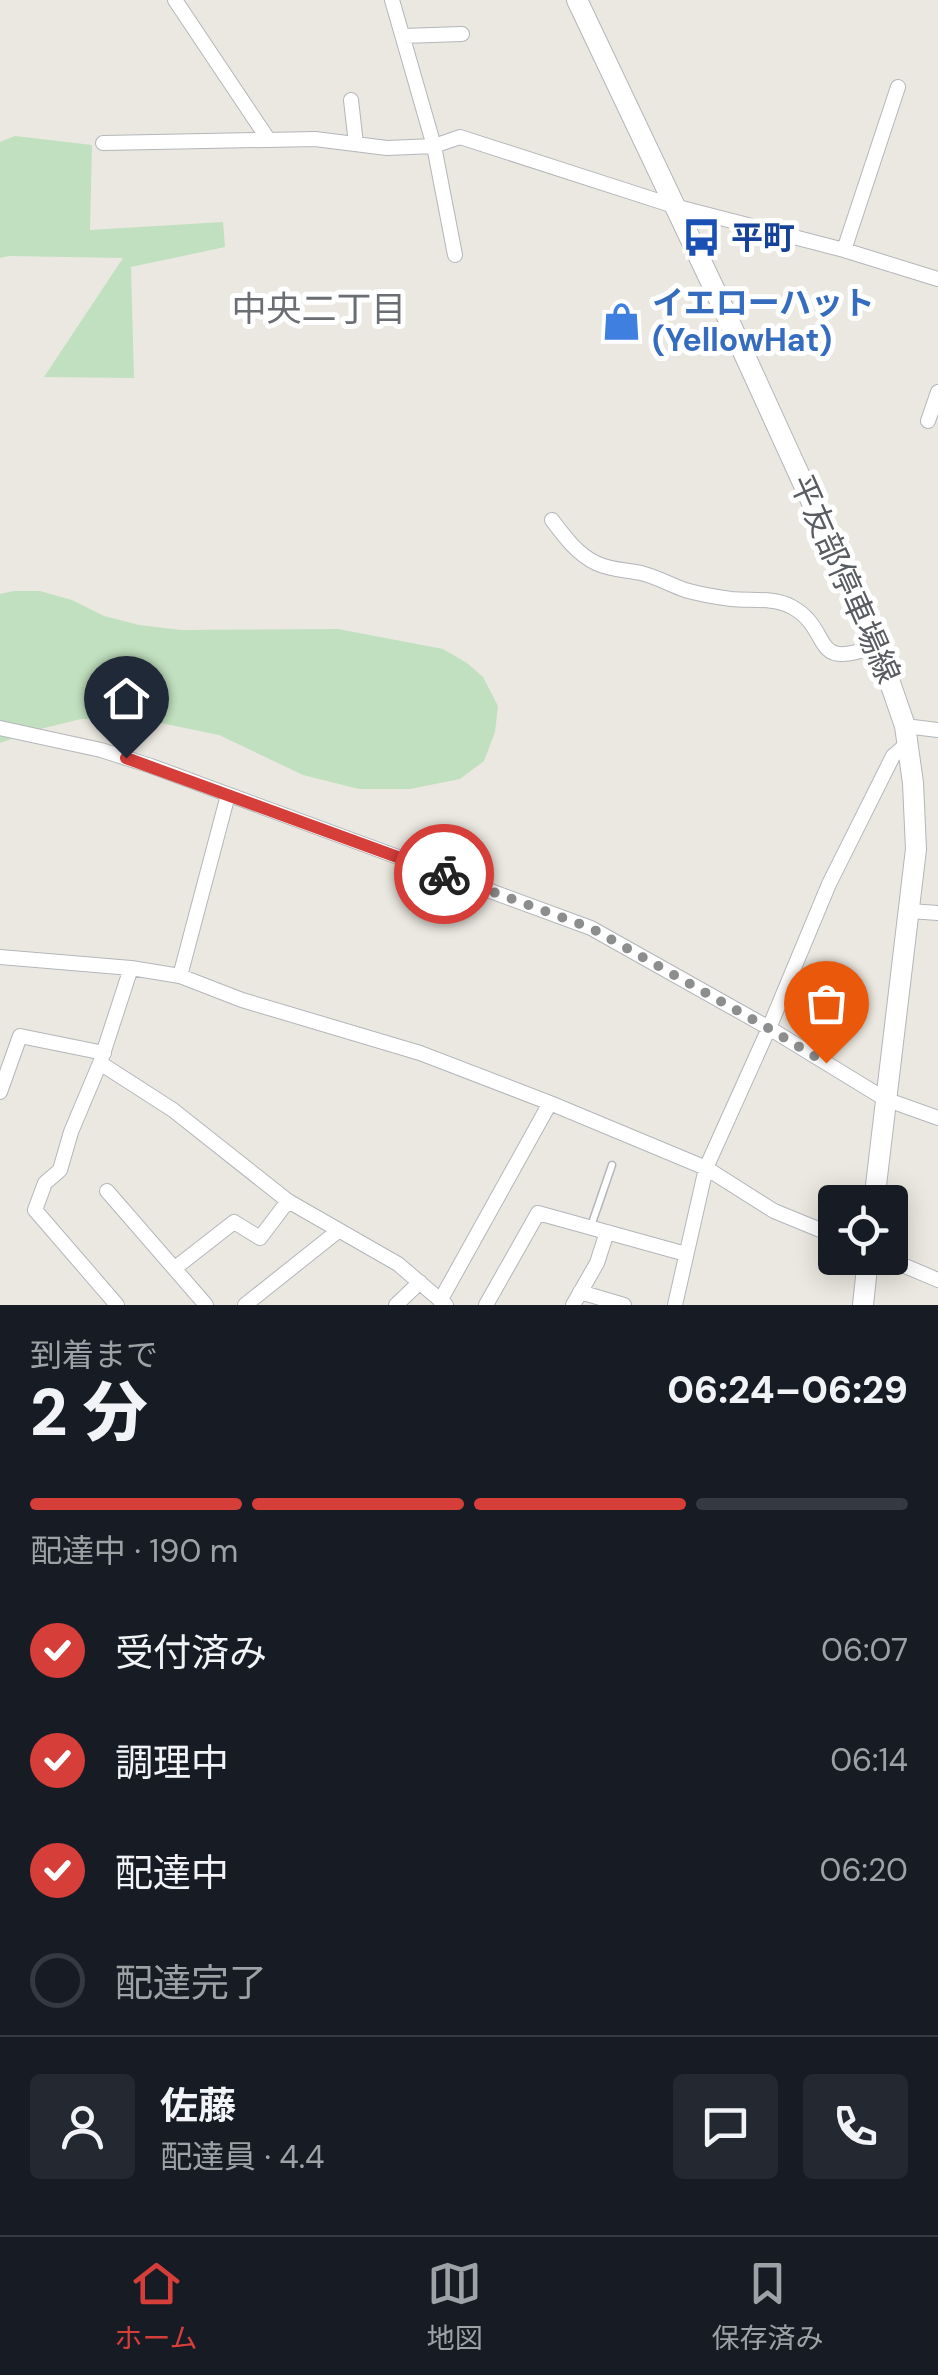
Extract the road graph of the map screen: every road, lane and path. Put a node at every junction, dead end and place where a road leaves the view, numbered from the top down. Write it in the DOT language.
graph roads {
  1 [pos="176,0"];
  2 [pos="392,0"];
  3 [pos="577,0"];
  4 [pos="462,34"];
  5 [pos="403,36"];
  6 [pos="898,87"];
  7 [pos="351,100"];
  8 [pos="268,139"];
  9 [pos="103,143"];
  10 [pos="356,144"];
  11 [pos="434,146"];
  12 [pos="674,206"];
  13 [pos="844,250"];
  14 [pos="455,255"];
  15 [pos="938,279"];
  16 [pos="938,392"];
  17 [pos="928,421"];
  18 [pos="552,520"];
  19 [pos="878,645"];
  20 [pos="0,728"];
  21 [pos="938,730"];
  22 [pos="906,734"];
  23 [pos="228,794"];
  24 [pos="927,848"];
  25 [pos="910,910"];
  26 [pos="938,913"];
  27 [pos="0,957"];
  28 [pos="131,968"];
  29 [pos="180,976"];
  30 [pos="768,1028"];
  31 [pos="102,1058"];
  32 [pos="0,1092"];
  33 [pos="884,1099"];
  34 [pos="550,1103"];
  35 [pos="938,1118"];
  36 [pos="612,1165"];
  37 [pos="706,1168"];
  38 [pos="876,1185"];
  39 [pos="107,1190"];
  40 [pos="288,1201"];
  41 [pos="590,1227"];
  42 [pos="818,1229"];
  43 [pos="338,1231"];
  44 [pos="607,1232"];
  45 [pos="686,1254"];
  46 [pos="908,1267"];
  47 [pos="175,1268"];
  48 [pos="866,1275"];
  49 [pos="938,1280"];
  50 [pos="420,1282"];
  51 [pos="576,1299"];
  52 [pos="443,1303"];
  53 [pos="118,1305"];
  54 [pos="206,1305"];
  55 [pos="245,1305"];
  56 [pos="396,1305"];
  57 [pos="486,1305"];
  58 [pos="624,1305"];
  59 [pos="675,1305"];
  60 [pos="863,1305"];
  1 -- 8 [label="street"];
  2 -- 5 [label="street"];
  3 -- 12 [label="main road, 平友部停車場線"];
  4 -- 5 [label="street"];
  5 -- 11 [label="street"];
  6 -- 13 [label="street"];
  7 -- 10 [label="street"];
  8 -- 9 [label="street"];
  8 -- 10 [label="street"];
  10 -- 11 [label="street"];
  11 -- 12 [label="street"];
  11 -- 14 [label="street"];
  12 -- 13 [label="street"];
  12 -- 19 [label="main road, 平友部停車場線"];
  13 -- 15 [label="street"];
  16 -- 17 [label="street"];
  18 -- 19 [label="street"];
  19 -- 22 [label="main road, 平友部停車場線"];
  20 -- 23 [label="street"];
  21 -- 22 [label="street"];
  22 -- 24 [label="main road, 平友部停車場線"];
  22 -- 30 [label="street"];
  23 -- 29 [label="street"];
  23 -- 30 [label="street"];
  24 -- 25 [label="main road, 平友部停車場線"];
  25 -- 26 [label="street"];
  25 -- 33 [label="main road, 平友部停車場線"];
  27 -- 28 [label="street"];
  28 -- 29 [label="street"];
  28 -- 31 [label="street"];
  29 -- 34 [label="street"];
  30 -- 33 [label="street"];
  30 -- 37 [label="street"];
  31 -- 32 [label="street"];
  31 -- 40 [label="street"];
  31 -- 53 [label="street"];
  33 -- 35 [label="street"];
  33 -- 38 [label="main road, 平友部停車場線"];
  34 -- 37 [label="street"];
  34 -- 52 [label="street"];
  36 -- 41 [label="lane"];
  37 -- 42 [label="street"];
  37 -- 45 [label="street"];
  39 -- 47 [label="street"];
  40 -- 43 [label="street"];
  40 -- 47 [label="street"];
  41 -- 44 [label="street"];
  41 -- 57 [label="street"];
  43 -- 50 [label="street"];
  43 -- 55 [label="street"];
  44 -- 45 [label="street"];
  44 -- 51 [label="street"];
  45 -- 59 [label="street"];
  46 -- 49 [label="street"];
  47 -- 54 [label="street"];
  48 -- 60 [label="main road"];
  50 -- 52 [label="street"];
  50 -- 56 [label="street"];
  51 -- 58 [label="street"];
}
